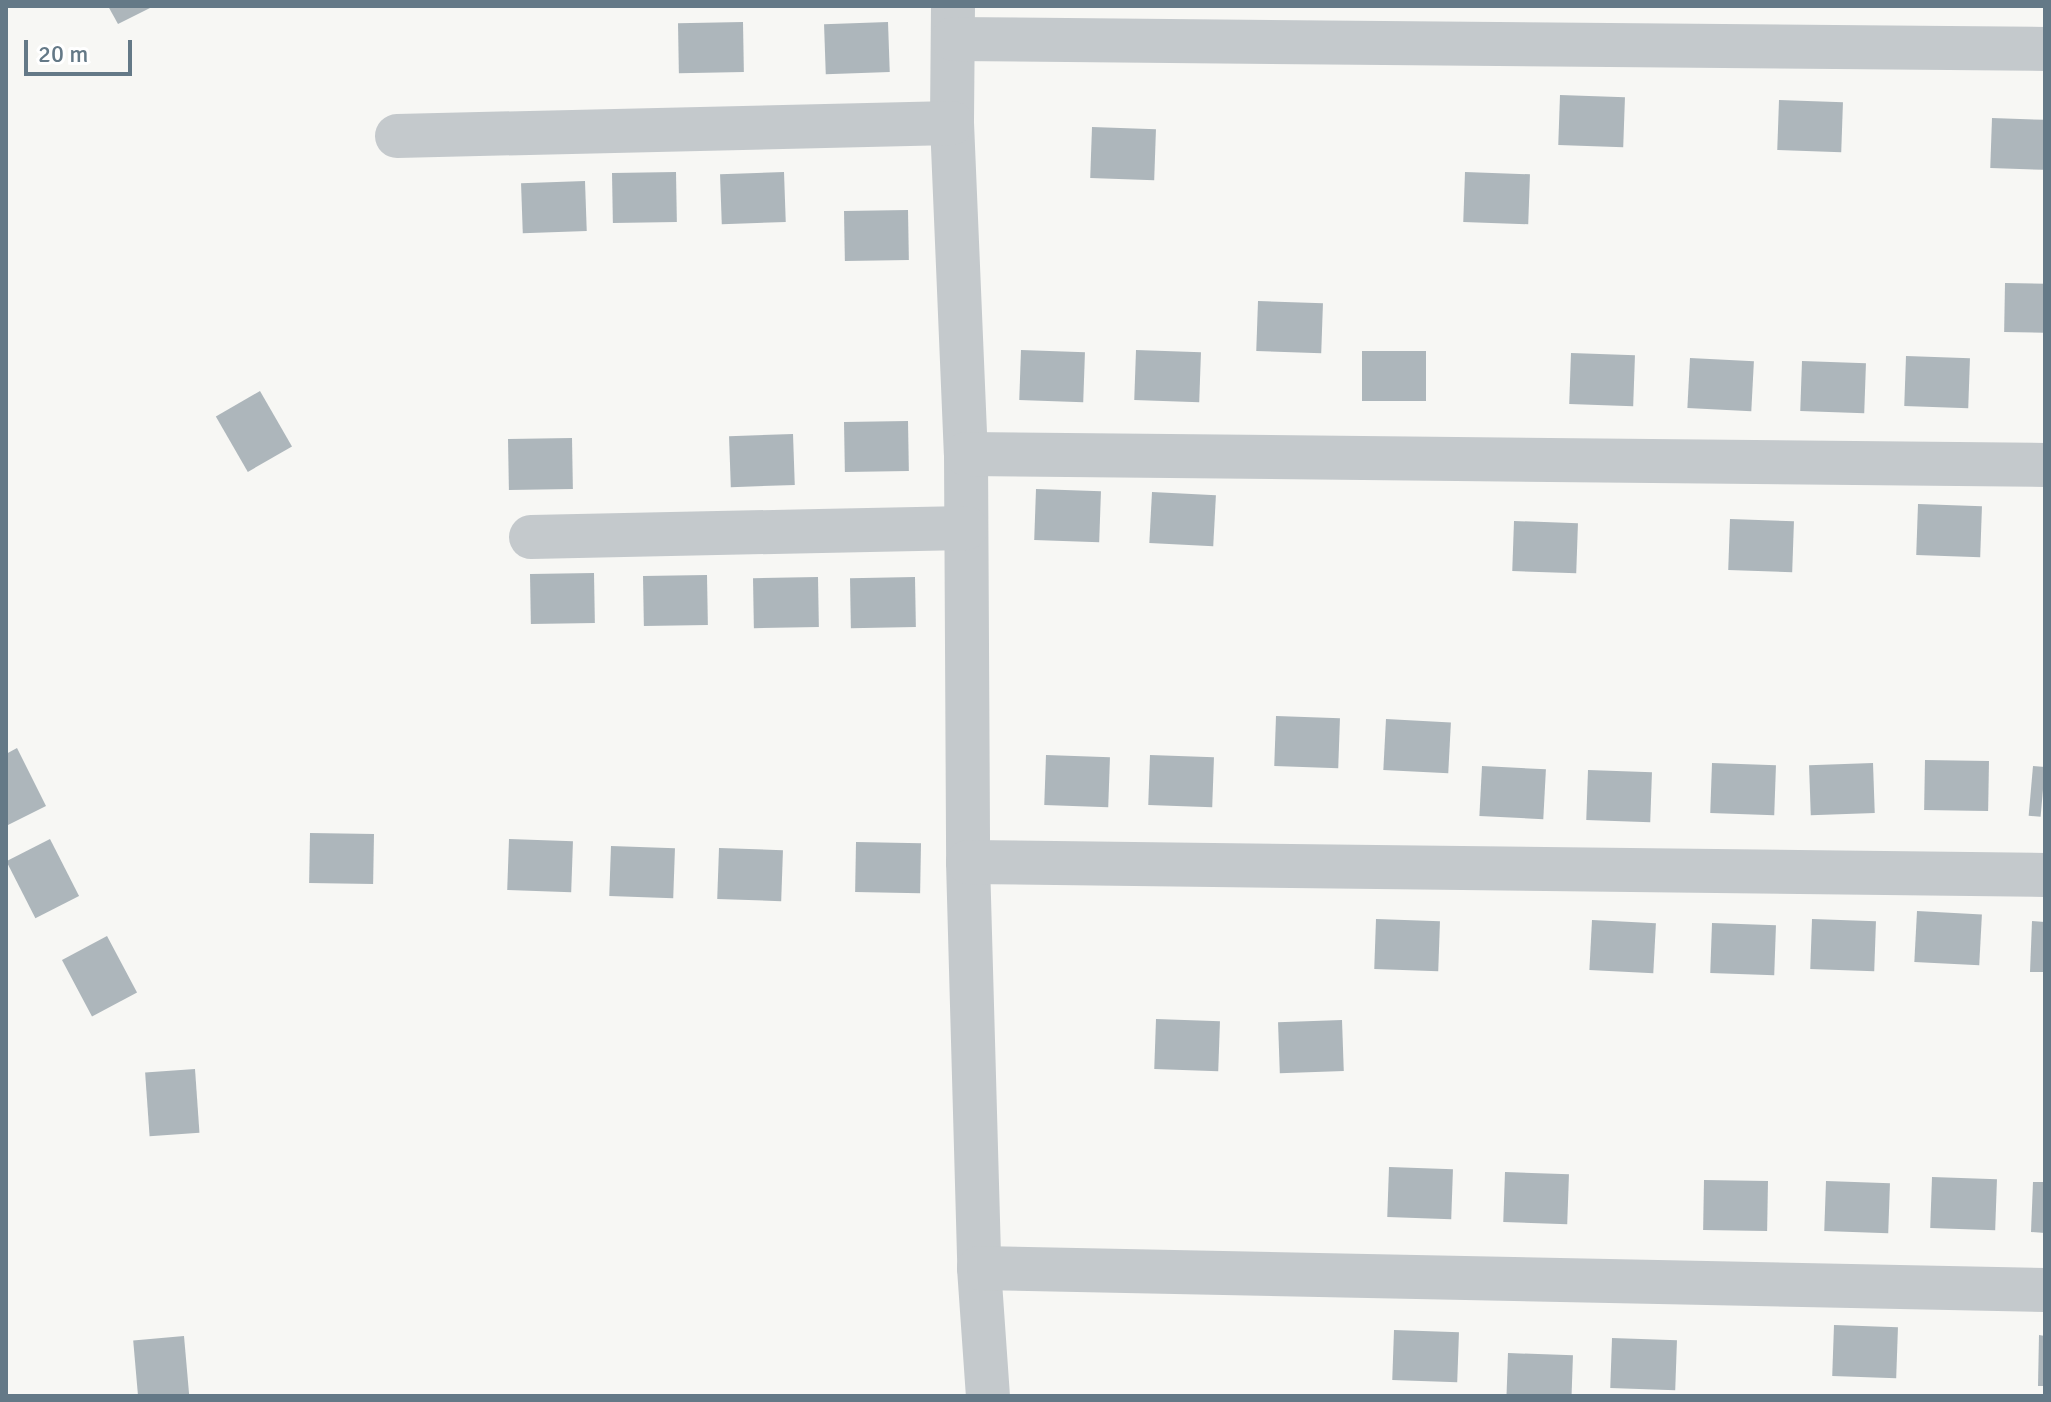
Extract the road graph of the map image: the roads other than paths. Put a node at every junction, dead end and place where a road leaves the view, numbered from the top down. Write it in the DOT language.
graph roads {
  1 [pos="953,22"];
  2 [pos="2045,49"];
  3 [pos="952,123"];
  4 [pos="397,136"];
  5 [pos="966,454"];
  6 [pos="2045,465"];
  7 [pos="966,528"];
  8 [pos="531,537"];
  9 [pos="968,862"];
  10 [pos="2045,875"];
  11 [pos="979,1268"];
  12 [pos="2045,1290"];
  13 [pos="988,1396"];
  1 -- 2 [label="street"];
  1 -- 3 [label="street"];
  3 -- 4 [label="street"];
  3 -- 5 [label="street"];
  5 -- 6 [label="street"];
  5 -- 7 [label="street"];
  7 -- 8 [label="street"];
  7 -- 9 [label="street"];
  9 -- 10 [label="street"];
  9 -- 11 [label="street"];
  11 -- 12 [label="street"];
  11 -- 13 [label="street"];
}
